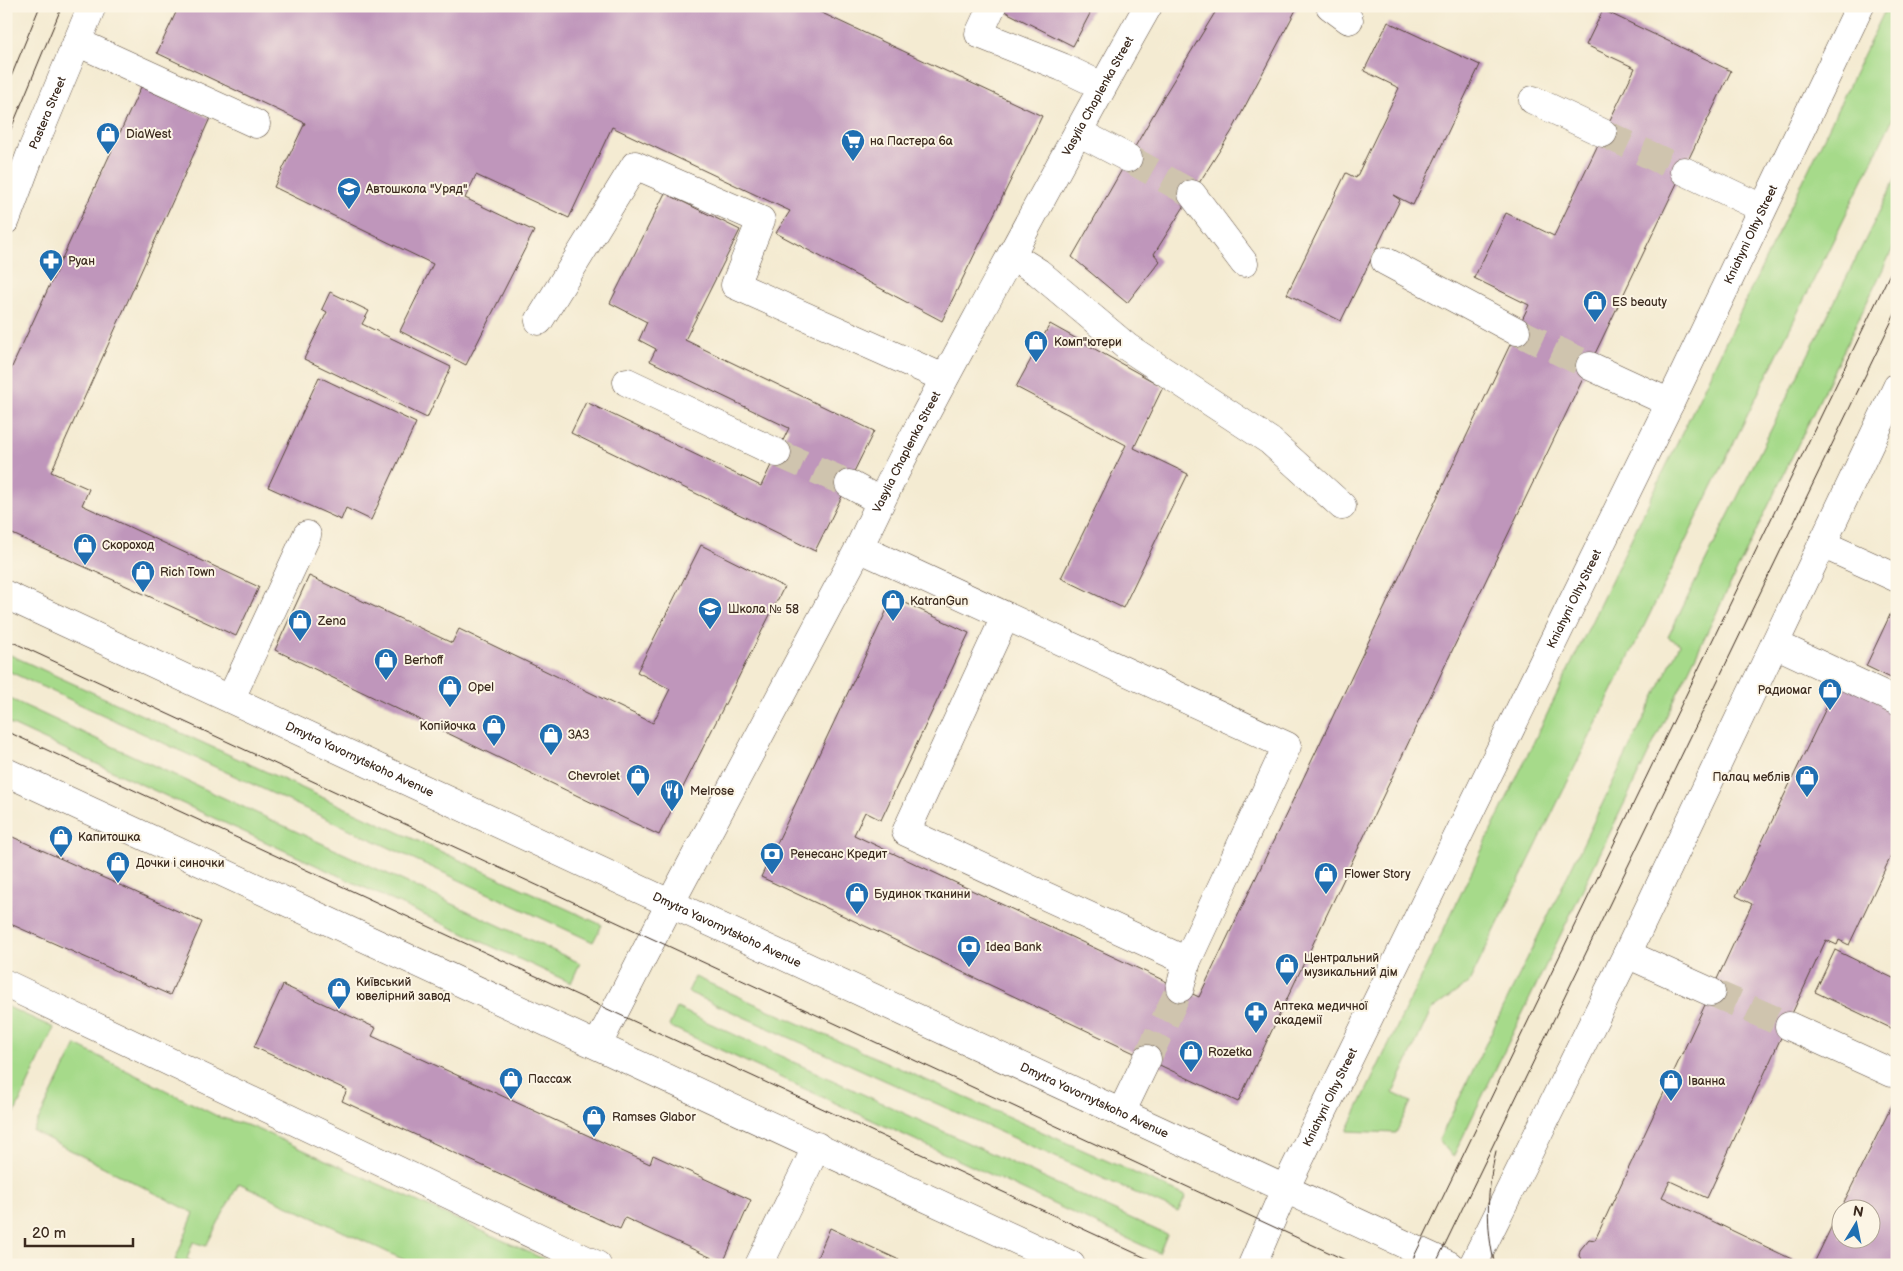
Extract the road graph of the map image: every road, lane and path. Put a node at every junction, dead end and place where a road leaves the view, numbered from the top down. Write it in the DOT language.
graph roads {
  1 [pos="92,6"];
  2 [pos="992,6"];
  3 [pos="1148,6"];
  4 [pos="1854,8"];
  5 [pos="77,42"];
  6 [pos="1102,86"];
  7 [pos="1533,100"];
  8 [pos="256,124"];
  9 [pos="1078,132"];
  10 [pos="1603,133"];
  11 [pos="1128,158"];
  12 [pos="1684,171"];
  13 [pos="1192,194"];
  14 [pos="1762,208"];
  15 [pos="6,220"];
  16 [pos="1011,255"];
  17 [pos="1385,262"];
  18 [pos="1244,263"];
  19 [pos="539,321"];
  20 [pos="1516,331"];
  21 [pos="1590,366"];
  22 [pos="944,378"];
  23 [pos="627,382"];
  24 [pos="1897,387"];
  25 [pos="1670,403"];
  26 [pos="777,452"];
  27 [pos="848,484"];
  28 [pos="880,501"];
  29 [pos="1342,506"];
  30 [pos="307,535"];
  31 [pos="1822,544"];
  32 [pos="859,548"];
  33 [pos="1897,578"];
  34 [pos="6,595"];
  35 [pos="1005,617"];
  36 [pos="1775,644"];
  37 [pos="231,698"];
  38 [pos="1897,702"];
  39 [pos="6,772"];
  40 [pos="672,902"];
  41 [pos="1627,954"];
  42 [pos="1187,961"];
  43 [pos="6,984"];
  44 [pos="1180,988"];
  45 [pos="1711,992"];
  46 [pos="1788,1026"];
  47 [pos="598,1044"];
  48 [pos="1147,1059"];
  49 [pos="1892,1073"];
  50 [pos="1121,1113"];
  51 [pos="817,1146"];
  52 [pos="1285,1189"];
  53 [pos="597,1265"];
  54 [pos="759,1265"];
  55 [pos="1071,1265"];
  56 [pos="1252,1265"];
  57 [pos="1449,1265"];
  58 [pos="1473,1265"];
  1 -- 5 [label="main road, Pastera Street"];
  2 -- 6 [label="main road"];
  3 -- 6 [label="main road, Vasylia Chaplenka Street"];
  4 -- 14 [label="main road, Kniahyni Olhy Street"];
  5 -- 8 [label="main road"];
  5 -- 15 [label="main road, Pastera Street"];
  6 -- 9 [label="main road, Vasylia Chaplenka Street"];
  7 -- 10 [label="main road"];
  9 -- 11 [label="main road"];
  9 -- 16 [label="main road, Vasylia Chaplenka Street"];
  12 -- 14 [label="main road"];
  13 -- 18 [label="main road"];
  14 -- 25 [label="main road, Kniahyni Olhy Street"];
  16 -- 22 [label="main road, Vasylia Chaplenka Street"];
  16 -- 29 [label="main road"];
  17 -- 20 [label="main road"];
  19 -- 22 [label="main road"];
  21 -- 25 [label="main road"];
  22 -- 28 [label="main road, Vasylia Chaplenka Street"];
  23 -- 26 [label="main road"];
  24 -- 31 [label="main road"];
  25 -- 52 [label="main road, Kniahyni Olhy Street"];
  27 -- 28 [label="main road"];
  28 -- 32 [label="main road, Vasylia Chaplenka Street"];
  30 -- 37 [label="main road"];
  31 -- 33 [label="main road"];
  31 -- 36 [label="main road"];
  32 -- 35 [label="main road"];
  32 -- 40 [label="main road, Vasylia Chaplenka Street"];
  34 -- 37 [label="main road, Dmytra Yavornytskoho Avenue"];
  35 -- 42 [label="main road"];
  35 -- 42 [label="main road"];
  36 -- 38 [label="main road"];
  36 -- 41 [label="main road"];
  37 -- 40 [label="main road, Dmytra Yavornytskoho Avenue"];
  39 -- 47 [label="main road"];
  40 -- 47 [label="main road, Vasylia Chaplenka Street"];
  40 -- 50 [label="main road, Dmytra Yavornytskoho Avenue"];
  41 -- 45 [label="main road"];
  41 -- 58 [label="main road"];
  42 -- 44 [label="main road"];
  43 -- 53 [label="main road"];
  46 -- 49 [label="main road"];
  47 -- 51 [label="main road"];
  48 -- 50 [label="main road"];
  50 -- 52 [label="main road, Dmytra Yavornytskoho Avenue"];
  51 -- 54 [label="main road"];
  51 -- 55 [label="main road"];
  52 -- 56 [label="main road, Kniahyni Olhy Street"];
  52 -- 57 [label="main road, Dmytra Yavornytskoho Avenue"];
}
